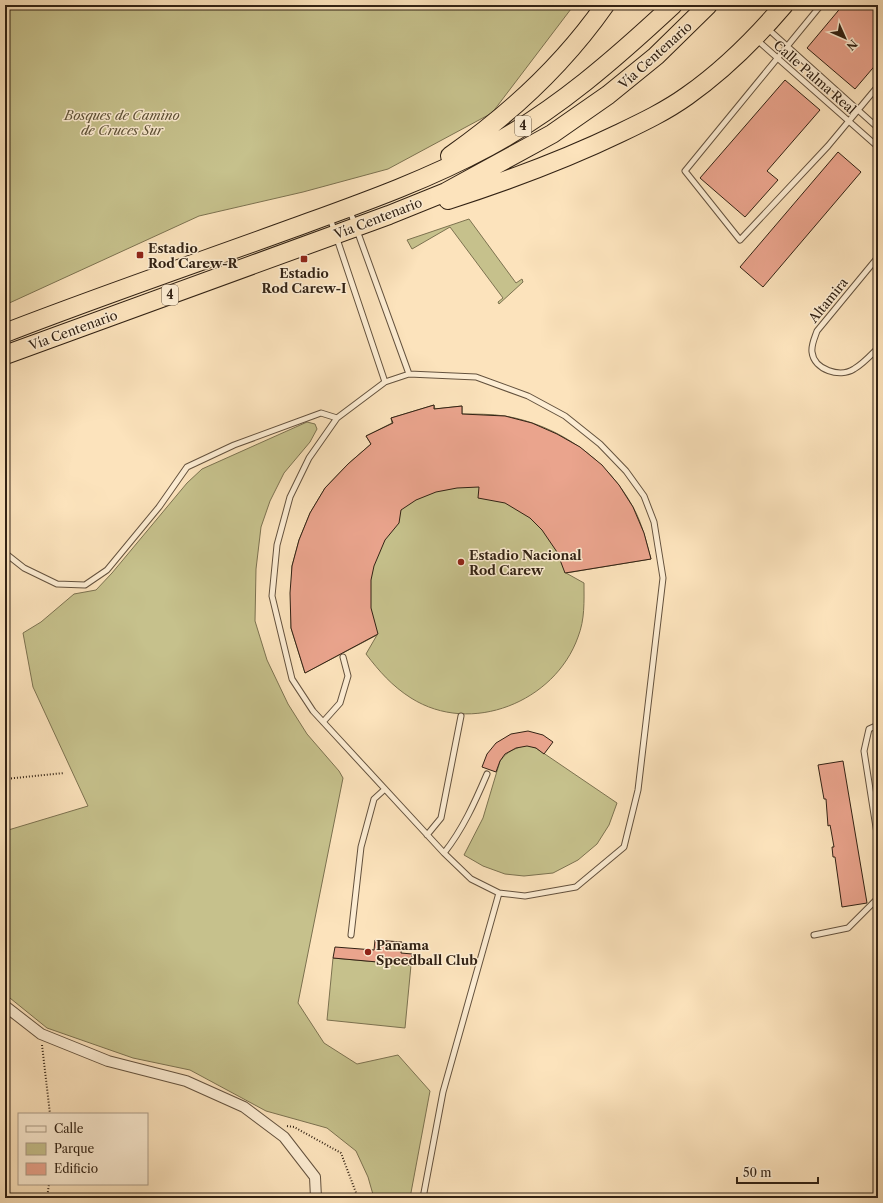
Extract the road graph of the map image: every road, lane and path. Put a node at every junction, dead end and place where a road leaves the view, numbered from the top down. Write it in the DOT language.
graph roads {
  1 [pos="605,5"];
  2 [pos="673,5"];
  3 [pos="708,5"];
  4 [pos="784,5"];
  5 [pos="821,5"];
  6 [pos="760,32"];
  7 [pos="787,46"];
  8 [pos="777,58"];
  9 [pos="878,86"];
  10 [pos="858,110"];
  11 [pos="848,121"];
  12 [pos="878,128"];
  13 [pos="878,147"];
  14 [pos="385,194"];
  15 [pos="349,208"];
  16 [pos="329,215"];
  17 [pos="389,215"];
  18 [pos="356,227"];
  19 [pos="336,234"];
  20 [pos="878,257"];
  21 [pos="5,333"];
  22 [pos="878,348"];
  23 [pos="5,355"];
  24 [pos="409,374"];
  25 [pos="385,382"];
  26 [pos="337,418"];
  27 [pos="5,553"];
  28 [pos="343,657"];
  29 [pos="461,716"];
  30 [pos="323,722"];
  31 [pos="878,725"];
  32 [pos="64,774"];
  33 [pos="487,774"];
  34 [pos="5,779"];
  35 [pos="385,789"];
  36 [pos="427,835"];
  37 [pos="878,840"];
  38 [pos="444,853"];
  39 [pos="499,893"];
  40 [pos="878,898"];
  41 [pos="351,935"];
  42 [pos="814,935"];
  43 [pos="5,1006"];
  44 [pos="41,1034"];
  45 [pos="50,1113"];
  46 [pos="260,1120"];
  47 [pos="49,1185"];
  48 [pos="47,1198"];
  49 [pos="316,1198"];
  50 [pos="358,1198"];
  51 [pos="423,1198"];
  52 [pos="671,1198"];
  53 [pos="688,1198"];
  1 -- 14 [label="highway"];
  2 -- 14 [label="highway, Vía Centenario / 4"];
  3 -- 17 [label="highway, Vía Centenario / 4"];
  4 -- 6 [label="highway"];
  5 -- 7 [label="lane"];
  6 -- 7 [label="lane, Calle Palma Real"];
  6 -- 8 [label="lane, Calle Palma Real"];
  6 -- 17 [label="highway"];
  7 -- 8 [label="lane"];
  7 -- 10 [label="lane, Calle Palma Real"];
  8 -- 11 [label="lane, Calle Palma Real"];
  8 -- 11 [label="lane"];
  9 -- 10 [label="lane"];
  10 -- 11 [label="lane"];
  10 -- 12 [label="lane, Calle Palma Real"];
  11 -- 13 [label="lane, Calle Palma Real"];
  14 -- 15 [label="highway, Vía Centenario / 4"];
  15 -- 16 [label="highway, Vía Centenario / 4"];
  15 -- 18 [label="lane"];
  16 -- 19 [label="lane"];
  16 -- 21 [label="highway, Vía Centenario / 4"];
  17 -- 18 [label="highway, Vía Centenario / 4"];
  18 -- 19 [label="highway, Vía Centenario / 4"];
  18 -- 24 [label="lane"];
  19 -- 23 [label="highway, Vía Centenario / 4"];
  19 -- 25 [label="lane"];
  20 -- 22 [label="lane, Altamira"];
  24 -- 25 [label="lane"];
  24 -- 39 [label="lane"];
  25 -- 26 [label="lane"];
  26 -- 27 [label="lane"];
  26 -- 30 [label="lane"];
  28 -- 30 [label="lane"];
  29 -- 36 [label="lane"];
  30 -- 35 [label="lane"];
  31 -- 37 [label="lane"];
  32 -- 34 [label="path"];
  33 -- 38 [label="lane"];
  35 -- 36 [label="lane"];
  35 -- 41 [label="lane"];
  36 -- 38 [label="lane"];
  38 -- 39 [label="lane"];
  39 -- 51 [label="lane"];
  40 -- 42 [label="lane"];
  43 -- 44 [label="street"];
  44 -- 45 [label="path"];
  44 -- 46 [label="street"];
  46 -- 49 [label="street"];
  46 -- 50 [label="path"];
  47 -- 48 [label="path"];
  52 -- 53 [label="path"];
}
